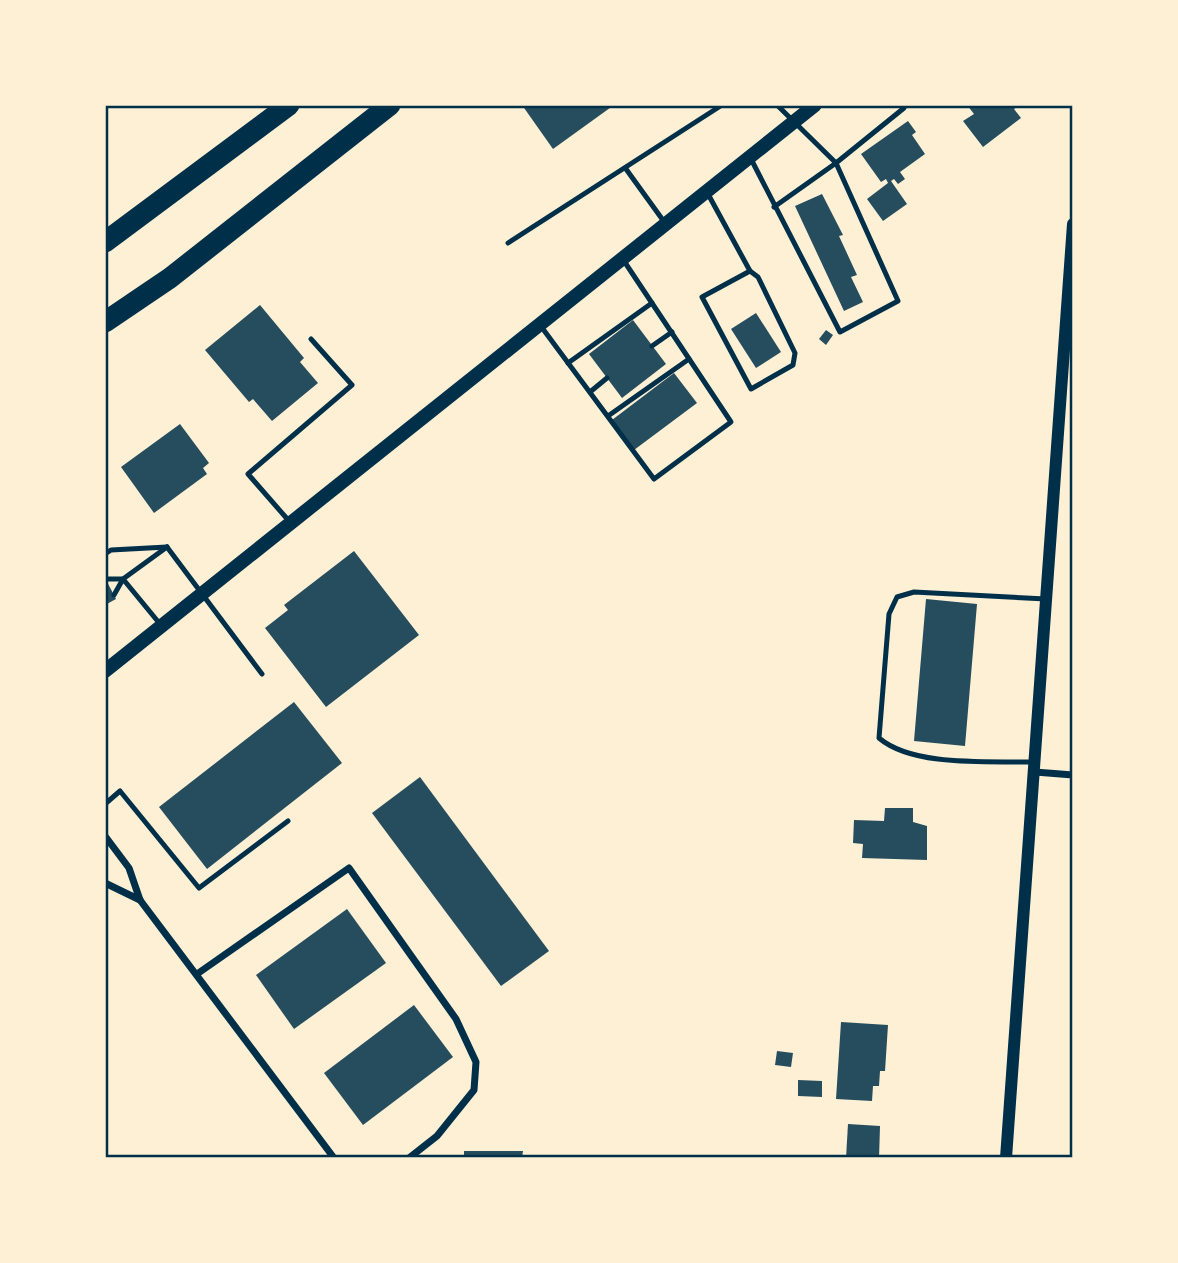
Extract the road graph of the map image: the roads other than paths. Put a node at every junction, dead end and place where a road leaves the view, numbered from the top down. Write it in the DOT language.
graph roads {
  1 [pos="289,105"];
  2 [pos="390,105"];
  3 [pos="722,105"];
  4 [pos="777,105"];
  5 [pos="815,105"];
  6 [pos="904,108"];
  7 [pos="792,123"];
  8 [pos="750,156"];
  9 [pos="836,163"];
  10 [pos="626,169"];
  11 [pos="706,191"];
  12 [pos="774,207"];
  13 [pos="665,223"];
  14 [pos="1073,224"];
  15 [pos="105,242"];
  16 [pos="508,243"];
  17 [pos="622,258"];
  18 [pos="750,271"];
  19 [pos="652,303"];
  20 [pos="105,322"];
  21 [pos="540,324"];
  22 [pos="671,332"];
  23 [pos="311,339"];
  24 [pos="652,346"];
  25 [pos="689,359"];
  26 [pos="568,363"];
  27 [pos="607,378"];
  28 [pos="590,392"];
  29 [pos="608,416"];
  30 [pos="291,523"];
  31 [pos="167,547"];
  32 [pos="105,554"];
  33 [pos="106,579"];
  34 [pos="123,579"];
  35 [pos="204,593"];
  36 [pos="114,595"];
  37 [pos="1047,598"];
  38 [pos="162,626"];
  39 [pos="107,667"];
  40 [pos="262,674"];
  41 [pos="1035,767"];
  42 [pos="1073,775"];
  43 [pos="105,804"];
  44 [pos="288,821"];
  45 [pos="105,836"];
  46 [pos="105,883"];
  47 [pos="140,900"];
  48 [pos="197,974"];
  49 [pos="334,1158"];
  50 [pos="409,1158"];
  51 [pos="1006,1158"];
  1 -- 15 [label="highway"];
  2 -- 20 [label="highway"];
  3 -- 10 [label="lane"];
  4 -- 7 [label="lane"];
  5 -- 7 [label="main road"];
  6 -- 9 [label="lane"];
  7 -- 8 [label="main road"];
  7 -- 9 [label="lane"];
  8 -- 11 [label="main road"];
  8 -- 12 [label="lane"];
  9 -- 12 [label="lane"];
  9 -- 12 [label="lane"];
  10 -- 13 [label="lane"];
  10 -- 16 [label="lane"];
  11 -- 13 [label="main road"];
  11 -- 18 [label="lane"];
  13 -- 17 [label="main road"];
  14 -- 37 [label="street"];
  17 -- 19 [label="lane"];
  17 -- 21 [label="main road"];
  18 -- 18 [label="lane"];
  19 -- 22 [label="lane"];
  19 -- 26 [label="lane"];
  21 -- 26 [label="lane"];
  21 -- 30 [label="main road"];
  22 -- 24 [label="lane"];
  22 -- 25 [label="lane"];
  23 -- 30 [label="lane"];
  25 -- 29 [label="lane"];
  25 -- 29 [label="lane"];
  26 -- 28 [label="lane"];
  27 -- 28 [label="lane"];
  28 -- 29 [label="lane"];
  30 -- 35 [label="main road"];
  31 -- 32 [label="lane"];
  31 -- 34 [label="lane"];
  31 -- 35 [label="lane"];
  33 -- 34 [label="lane"];
  34 -- 36 [label="lane"];
  34 -- 38 [label="lane"];
  35 -- 38 [label="main road"];
  35 -- 40 [label="lane"];
  37 -- 41 [label="street"];
  37 -- 41 [label="lane"];
  38 -- 39 [label="main road"];
  41 -- 42 [label="street"];
  41 -- 51 [label="street"];
  43 -- 44 [label="lane"];
  45 -- 47 [label="street"];
  46 -- 47 [label="street"];
  47 -- 48 [label="street"];
  48 -- 49 [label="street"];
  48 -- 50 [label="street"];
}
